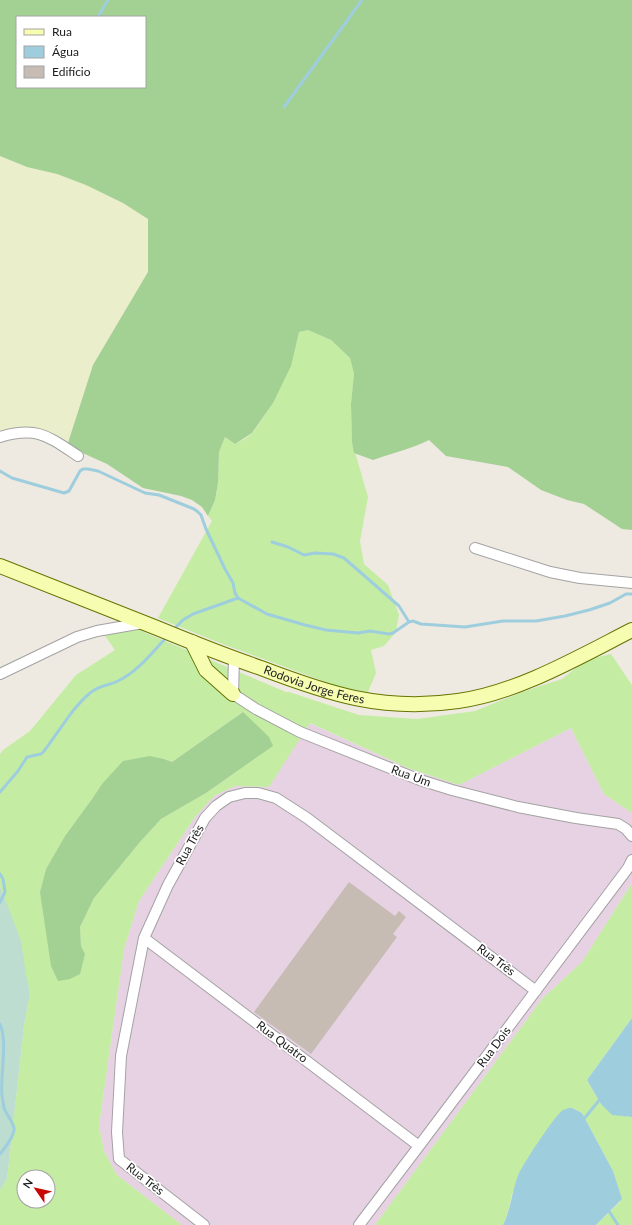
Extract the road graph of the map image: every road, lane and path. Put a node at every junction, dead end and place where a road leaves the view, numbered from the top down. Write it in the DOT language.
graph roads {
  1 [pos="0,437"];
  2 [pos="78,456"];
  3 [pos="475,548"];
  4 [pos="0,566"];
  5 [pos="632,583"];
  6 [pos="143,623"];
  7 [pos="632,630"];
  8 [pos="192,642"];
  9 [pos="234,659"];
  10 [pos="0,674"];
  11 [pos="233,694"];
  12 [pos="632,836"];
  13 [pos="630,864"];
  14 [pos="144,938"];
  15 [pos="536,991"];
  16 [pos="419,1146"];
  17 [pos="204,1225"];
  18 [pos="359,1225"];
  1 -- 2 [label="street"];
  3 -- 5 [label="street"];
  4 -- 6 [label="main road, Rodovia Jorge Feres"];
  6 -- 8 [label="main road, Rodovia Jorge Feres"];
  6 -- 10 [label="street"];
  7 -- 9 [label="main road, Rodovia Jorge Feres"];
  8 -- 9 [label="main road, Rodovia Jorge Feres"];
  8 -- 11 [label="main road"];
  9 -- 11 [label="street"];
  11 -- 12 [label="street, Rua Um"];
  13 -- 15 [label="street, Rua Dois"];
  14 -- 15 [label="street, Rua Três"];
  14 -- 16 [label="street, Rua Quatro"];
  14 -- 17 [label="street, Rua Três"];
  15 -- 16 [label="street, Rua Dois"];
  16 -- 18 [label="street, Rua Dois"];
}
